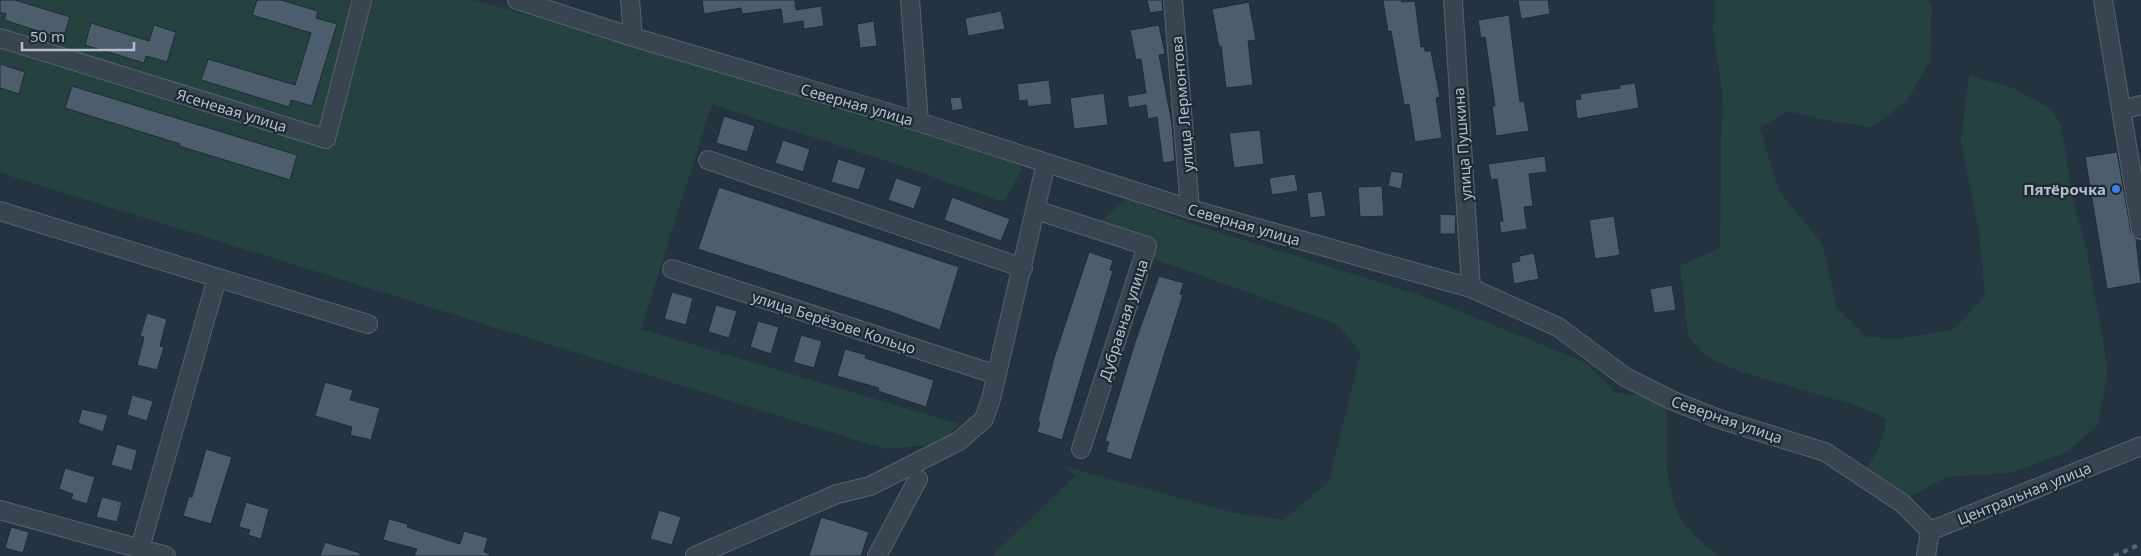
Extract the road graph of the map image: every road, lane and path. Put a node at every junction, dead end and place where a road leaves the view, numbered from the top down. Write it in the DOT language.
graph roads {
  1 [pos="362,0"];
  2 [pos="517,0"];
  3 [pos="630,0"];
  4 [pos="910,0"];
  5 [pos="1174,0"];
  6 [pos="1453,0"];
  7 [pos="2103,0"];
  8 [pos="633,37"];
  9 [pos="0,38"];
  10 [pos="2141,105"];
  11 [pos="2122,110"];
  12 [pos="919,122"];
  13 [pos="708,160"];
  14 [pos="1046,162"];
  15 [pos="1190,209"];
  16 [pos="1036,210"];
  17 [pos="0,211"];
  18 [pos="2141,230"];
  19 [pos="1023,268"];
  20 [pos="672,269"];
  21 [pos="216,278"];
  22 [pos="1471,288"];
  23 [pos="368,324"];
  24 [pos="997,376"];
  25 [pos="2141,446"];
  26 [pos="1081,449"];
  27 [pos="918,479"];
  28 [pos="0,510"];
  29 [pos="1930,531"];
  30 [pos="140,548"];
  31 [pos="699,555"];
  32 [pos="166,556"];
  33 [pos="877,556"];
  34 [pos="1926,556"];
  1 -- 9 [label="street, Ясеневая улица"];
  2 -- 8 [label="street, Северная улица"];
  3 -- 8 [label="street"];
  4 -- 12 [label="street"];
  5 -- 15 [label="street, улица Лермонтова"];
  6 -- 22 [label="street, улица Пушкина"];
  7 -- 11 [label="street"];
  8 -- 12 [label="street, Северная улица"];
  10 -- 11 [label="street"];
  11 -- 18 [label="street"];
  12 -- 14 [label="street, Северная улица"];
  13 -- 19 [label="street"];
  14 -- 15 [label="street, Северная улица"];
  14 -- 16 [label="street"];
  15 -- 22 [label="street, Северная улица"];
  16 -- 19 [label="street"];
  16 -- 26 [label="street, Дубравная улица"];
  17 -- 21 [label="street"];
  19 -- 24 [label="street"];
  20 -- 24 [label="street, улица Берёзове Кольцо"];
  21 -- 23 [label="street"];
  21 -- 30 [label="street"];
  22 -- 29 [label="street, Северная улица"];
  24 -- 31 [label="street"];
  25 -- 29 [label="street, Центральная улица"];
  27 -- 33 [label="street"];
  28 -- 30 [label="street"];
  29 -- 34 [label="street"];
  30 -- 32 [label="street"];
}
